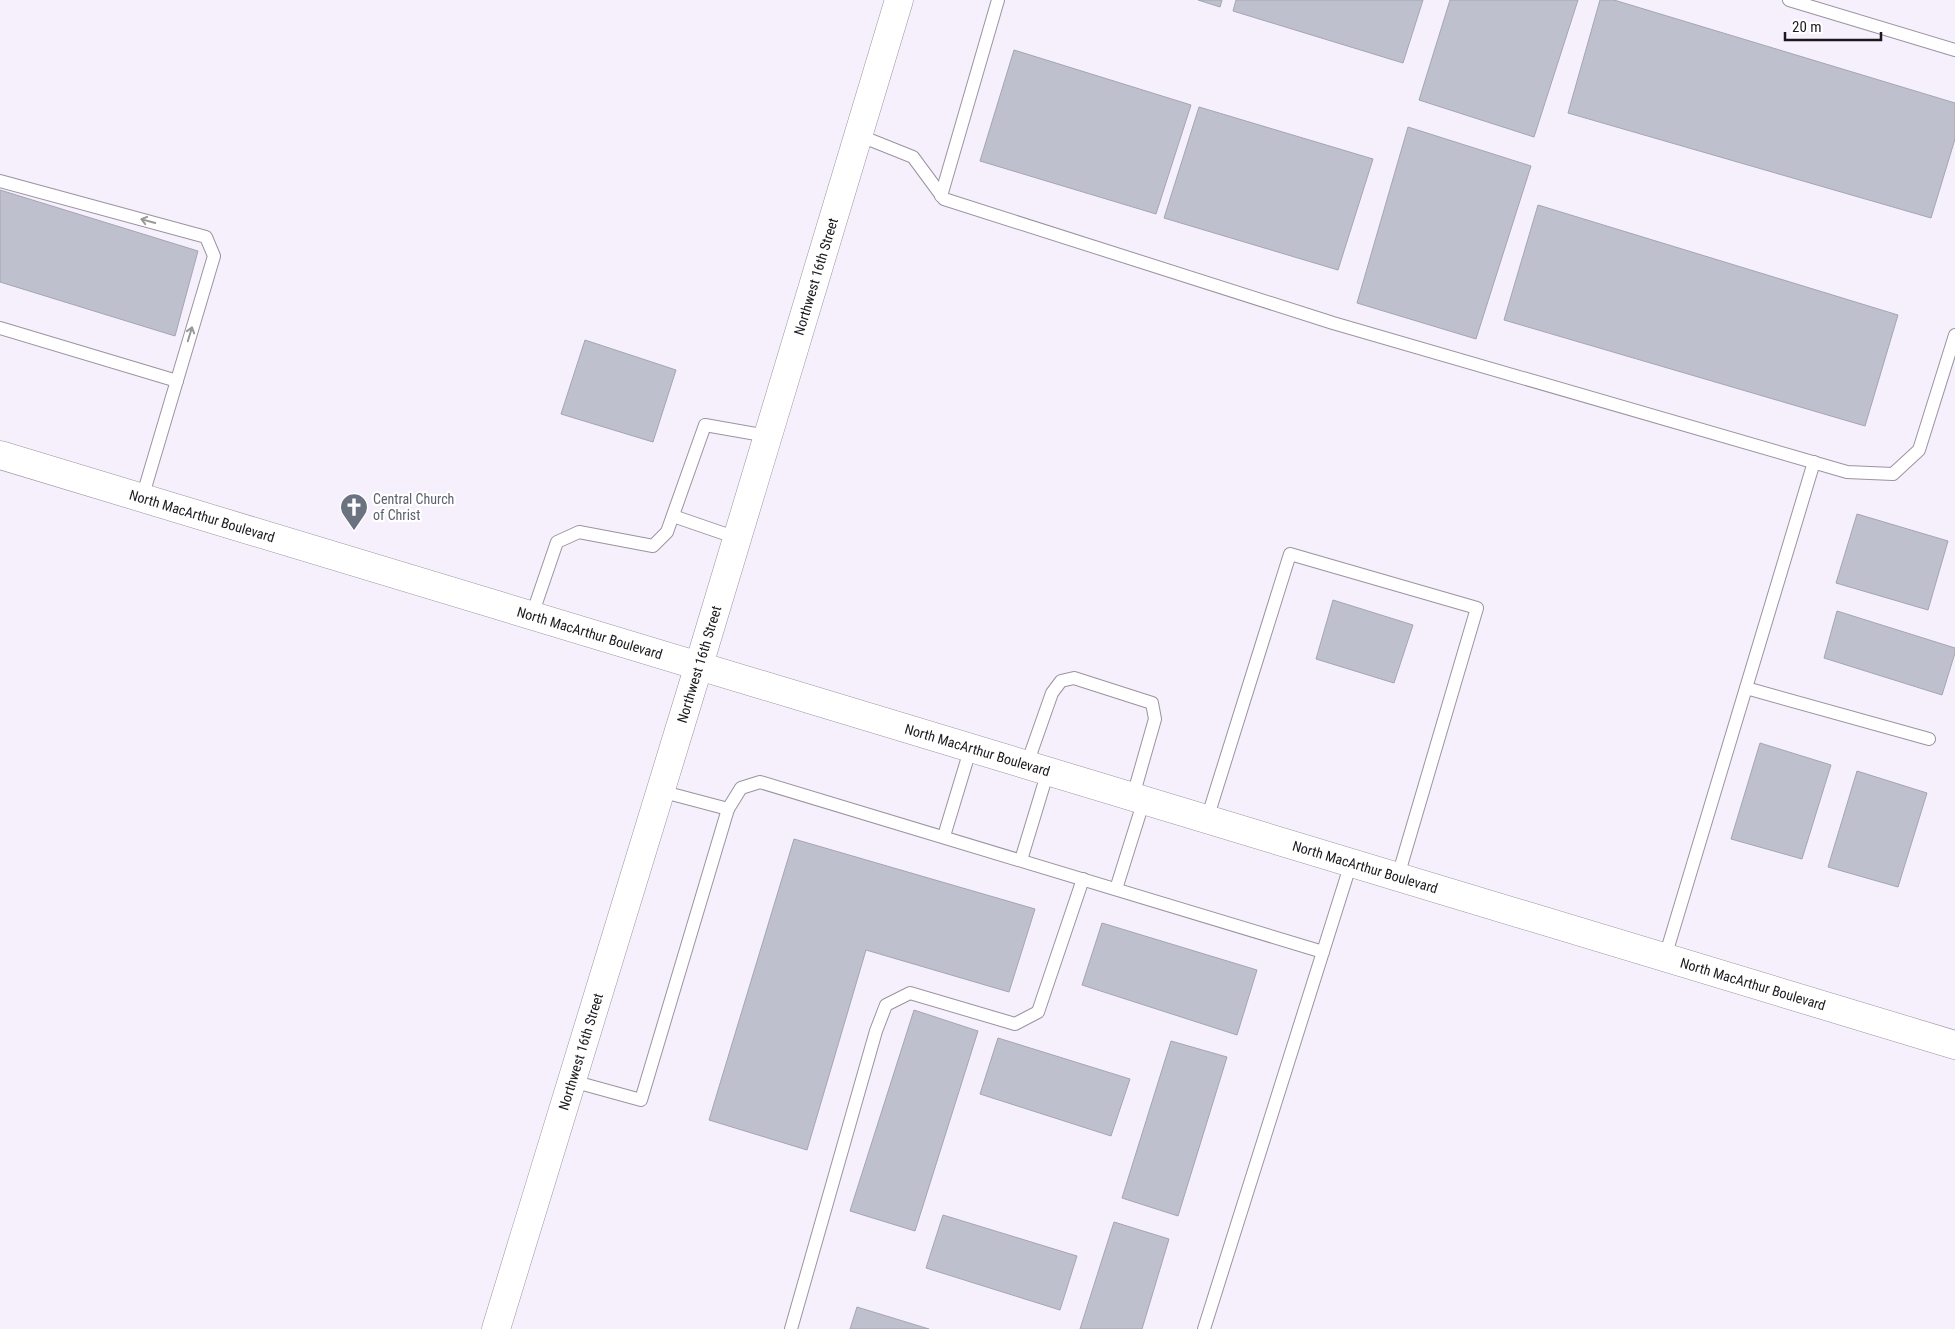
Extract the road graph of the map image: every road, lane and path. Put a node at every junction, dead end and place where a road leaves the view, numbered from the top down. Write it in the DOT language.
graph roads {
  1 [pos="899,0"];
  2 [pos="998,0"];
  3 [pos="1789,0"];
  4 [pos="1955,50"];
  5 [pos="858,135"];
  6 [pos="0,181"];
  7 [pos="941,196"];
  8 [pos="0,328"];
  9 [pos="1955,335"];
  10 [pos="176,381"];
  11 [pos="768,436"];
  12 [pos="0,455"];
  13 [pos="1814,462"];
  14 [pos="142,498"];
  15 [pos="672,516"];
  16 [pos="737,538"];
  17 [pos="532,615"];
  18 [pos="699,665"];
  19 [pos="1746,688"];
  20 [pos="1929,739"];
  21 [pos="971,747"];
  22 [pos="1037,767"];
  23 [pos="660,791"];
  24 [pos="1138,798"];
  25 [pos="728,809"];
  26 [pos="1208,819"];
  27 [pos="944,836"];
  28 [pos="1021,860"];
  29 [pos="1351,862"];
  30 [pos="1398,876"];
  31 [pos="1083,879"];
  32 [pos="1116,889"];
  33 [pos="1323,952"];
  34 [pos="1665,957"];
  35 [pos="1955,1045"];
  36 [pos="572,1081"];
  37 [pos="496,1329"];
  38 [pos="791,1329"];
  39 [pos="1204,1329"];
  1 -- 5 [label="main road, Northwest 16th Street"];
  2 -- 7 [label="lane"];
  3 -- 4 [label="lane"];
  5 -- 7 [label="lane"];
  5 -- 11 [label="main road, Northwest 16th Street"];
  10 -- 6 [label="lane, one-way"];
  7 -- 13 [label="lane"];
  8 -- 10 [label="lane"];
  9 -- 13 [label="lane"];
  10 -- 14 [label="lane"];
  11 -- 15 [label="lane"];
  11 -- 16 [label="main road, Northwest 16th Street"];
  12 -- 14 [label="main road, North MacArthur Boulevard"];
  13 -- 19 [label="lane"];
  14 -- 17 [label="main road, North MacArthur Boulevard"];
  15 -- 16 [label="lane"];
  15 -- 17 [label="lane"];
  16 -- 18 [label="main road, Northwest 16th Street"];
  17 -- 18 [label="main road, North MacArthur Boulevard"];
  18 -- 21 [label="main road, North MacArthur Boulevard"];
  18 -- 23 [label="main road, Northwest 16th Street"];
  19 -- 20 [label="lane"];
  19 -- 34 [label="lane"];
  21 -- 22 [label="main road, North MacArthur Boulevard"];
  21 -- 27 [label="lane"];
  22 -- 24 [label="main road, North MacArthur Boulevard"];
  22 -- 24 [label="lane"];
  22 -- 28 [label="lane"];
  23 -- 25 [label="lane"];
  23 -- 36 [label="main road, Northwest 16th Street"];
  24 -- 26 [label="main road, North MacArthur Boulevard"];
  24 -- 32 [label="lane"];
  25 -- 27 [label="lane"];
  25 -- 36 [label="lane"];
  26 -- 29 [label="main road, North MacArthur Boulevard"];
  26 -- 30 [label="lane"];
  27 -- 28 [label="lane"];
  28 -- 31 [label="lane"];
  29 -- 30 [label="main road, North MacArthur Boulevard"];
  29 -- 33 [label="lane"];
  30 -- 34 [label="main road, North MacArthur Boulevard"];
  31 -- 32 [label="lane"];
  31 -- 38 [label="lane"];
  32 -- 33 [label="lane"];
  33 -- 39 [label="lane"];
  34 -- 35 [label="main road, North MacArthur Boulevard"];
  36 -- 37 [label="main road, Northwest 16th Street"];
}
